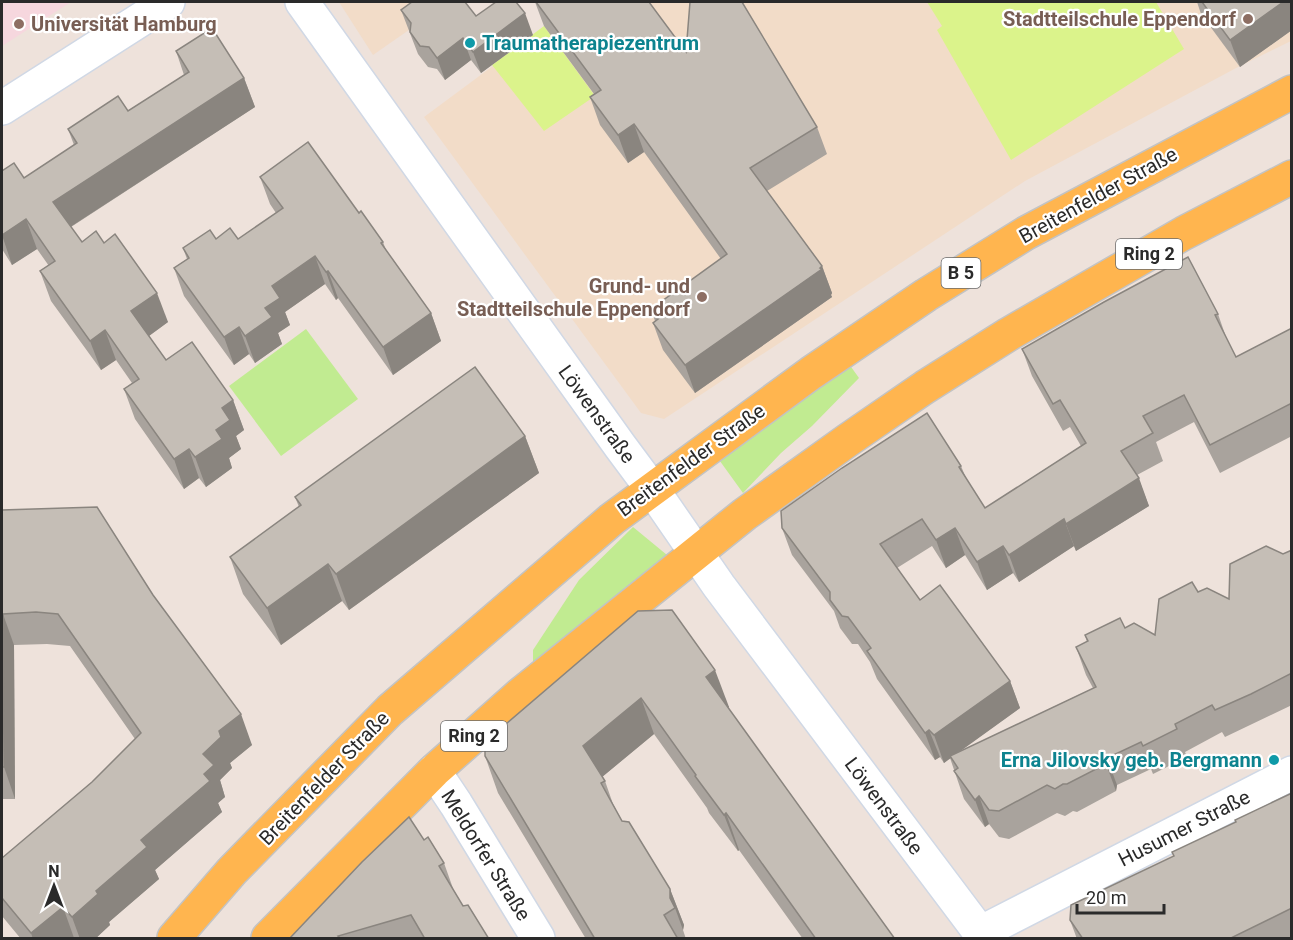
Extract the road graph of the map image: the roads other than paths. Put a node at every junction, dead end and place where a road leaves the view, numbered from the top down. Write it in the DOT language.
graph roads {
  1 [pos="168,2"];
  2 [pos="314,5"];
  3 [pos="1292,92"];
  4 [pos="2,108"];
  5 [pos="1292,177"];
  6 [pos="652,489"];
  7 [pos="697,554"];
  8 [pos="434,771"];
  9 [pos="1292,773"];
  10 [pos="982,936"];
  11 [pos="174,939"];
  12 [pos="268,939"];
  13 [pos="538,939"];
  1 -- 4 [label="street"];
  2 -- 6 [label="street, Löwenstraße"];
  3 -- 6 [label="main road, Breitenfelder Straße / B 5"];
  5 -- 7 [label="main road, Ring 2"];
  6 -- 7 [label="street, Löwenstraße"];
  6 -- 11 [label="main road, Breitenfelder Straße"];
  7 -- 8 [label="main road, Ring 2"];
  7 -- 10 [label="street, Löwenstraße"];
  8 -- 12 [label="main road, Ring 2"];
  8 -- 13 [label="street, Meldorfer Straße"];
  9 -- 10 [label="street, Husumer Straße"];
}
